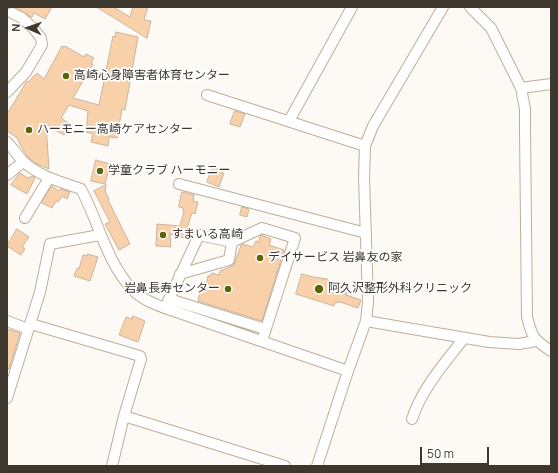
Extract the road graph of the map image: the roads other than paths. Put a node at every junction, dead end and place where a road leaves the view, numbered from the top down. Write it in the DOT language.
graph roads {
  1 [pos="352,7"];
  2 [pos="443,7"];
  3 [pos="470,7"];
  4 [pos="12,13"];
  5 [pos="551,84"];
  6 [pos="520,88"];
  7 [pos="7,92"];
  8 [pos="207,95"];
  9 [pos="289,121"];
  10 [pos="7,142"];
  11 [pos="364,146"];
  12 [pos="24,162"];
  13 [pos="7,174"];
  14 [pos="49,178"];
  15 [pos="179,184"];
  16 [pos="25,218"];
  17 [pos="366,233"];
  18 [pos="100,235"];
  19 [pos="232,242"];
  20 [pos="180,274"];
  21 [pos="167,303"];
  22 [pos="7,321"];
  23 [pos="366,321"];
  24 [pos="29,327"];
  25 [pos="266,329"];
  26 [pos="464,338"];
  27 [pos="262,341"];
  28 [pos="536,341"];
  29 [pos="551,351"];
  30 [pos="348,370"];
  31 [pos="7,398"];
  32 [pos="124,416"];
  33 [pos="412,419"];
  34 [pos="112,466"];
  35 [pos="285,466"];
  36 [pos="317,466"];
  1 -- 9 [label="street"];
  2 -- 11 [label="street"];
  3 -- 6 [label="street"];
  4 -- 7 [label="street"];
  5 -- 6 [label="street"];
  6 -- 28 [label="street"];
  8 -- 9 [label="street"];
  9 -- 11 [label="street"];
  10 -- 12 [label="street"];
  11 -- 17 [label="street"];
  12 -- 13 [label="street"];
  12 -- 14 [label="street"];
  14 -- 16 [label="street"];
  14 -- 18 [label="street"];
  15 -- 17 [label="street"];
  17 -- 23 [label="street"];
  18 -- 21 [label="street"];
  18 -- 24 [label="street"];
  19 -- 20 [label="street"];
  19 -- 20 [label="street"];
  19 -- 25 [label="street"];
  20 -- 21 [label="street"];
  21 -- 25 [label="street"];
  21 -- 27 [label="street"];
  22 -- 24 [label="street"];
  23 -- 26 [label="street"];
  23 -- 30 [label="street"];
  24 -- 31 [label="street"];
  24 -- 32 [label="street"];
  25 -- 27 [label="street"];
  26 -- 28 [label="street"];
  26 -- 33 [label="street"];
  27 -- 30 [label="street"];
  28 -- 29 [label="street"];
  30 -- 36 [label="street"];
  32 -- 34 [label="street"];
  32 -- 35 [label="street"];
}
